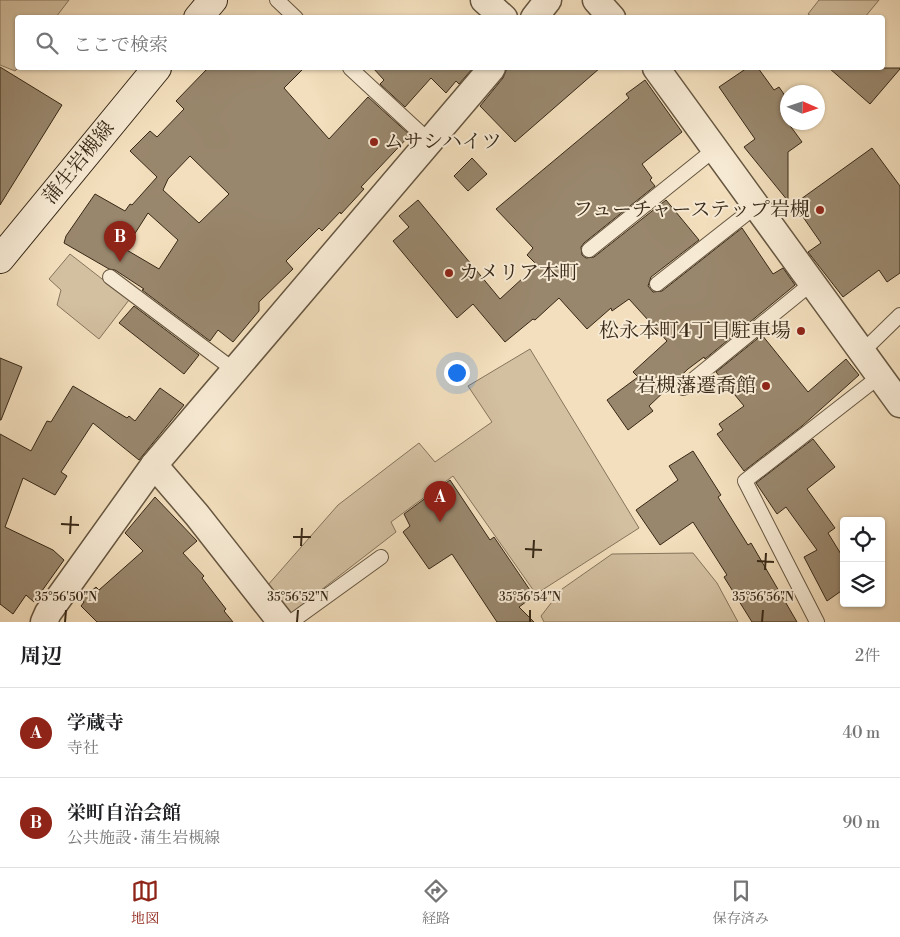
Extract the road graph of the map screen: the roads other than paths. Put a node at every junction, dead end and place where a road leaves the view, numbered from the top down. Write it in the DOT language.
graph roads {
  1 [pos="212,0"];
  2 [pos="277,0"];
  3 [pos="484,0"];
  4 [pos="548,0"];
  5 [pos="596,0"];
  6 [pos="200,15"];
  7 [pos="293,15"];
  8 [pos="501,15"];
  9 [pos="536,15"];
  10 [pos="609,15"];
  11 [pos="155,70"];
  12 [pos="352,70"];
  13 [pos="490,70"];
  14 [pos="657,70"];
  15 [pos="429,141"];
  16 [pos="715,149"];
  17 [pos="755,207"];
  18 [pos="589,250"];
  19 [pos="0,259"];
  20 [pos="110,276"];
  21 [pos="812,283"];
  22 [pos="657,284"];
  23 [pos="900,315"];
  24 [pos="862,352"];
  25 [pos="234,370"];
  26 [pos="880,376"];
  27 [pos="683,388"];
  28 [pos="900,404"];
  29 [pos="154,464"];
  30 [pos="381,557"];
  31 [pos="44,622"];
  32 [pos="282,622"];
  33 [pos="290,622"];
  34 [pos="817,622"];
  1 -- 6 [label="main road"];
  2 -- 7 [label="lane"];
  3 -- 8 [label="street"];
  4 -- 9 [label="street"];
  5 -- 10 [label="street"];
  11 -- 19 [label="main road, 蒲生岩槻線"];
  12 -- 15 [label="lane"];
  13 -- 15 [label="street"];
  14 -- 16 [label="street"];
  15 -- 25 [label="street"];
  16 -- 17 [label="street"];
  16 -- 18 [label="lane"];
  17 -- 21 [label="street"];
  17 -- 22 [label="lane"];
  20 -- 25 [label="lane"];
  21 -- 24 [label="street"];
  21 -- 27 [label="lane"];
  23 -- 24 [label="lane"];
  24 -- 26 [label="street"];
  25 -- 29 [label="street"];
  26 -- 28 [label="street"];
  26 -- 34 [label="lane"];
  29 -- 31 [label="street"];
  29 -- 32 [label="street"];
  30 -- 33 [label="lane"];
}
